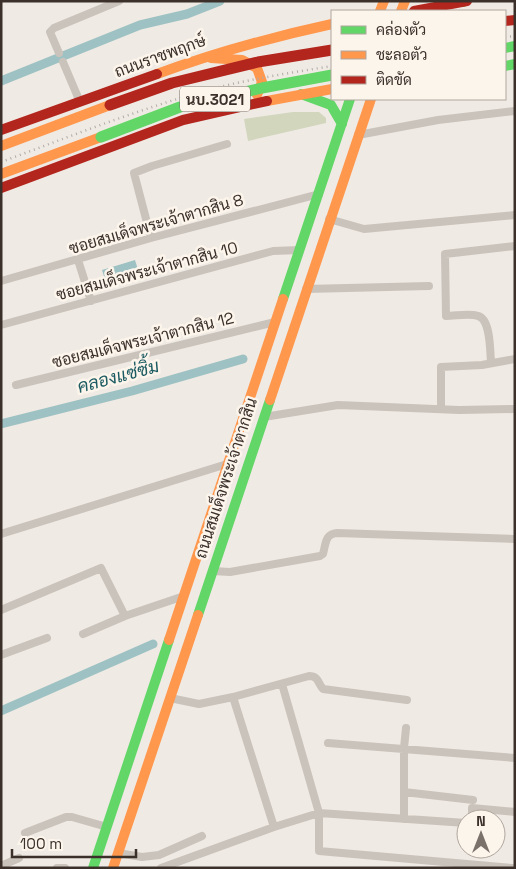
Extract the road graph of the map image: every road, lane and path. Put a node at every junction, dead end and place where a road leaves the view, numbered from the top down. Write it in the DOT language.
graph roads {
  1 [pos="119,1"];
  2 [pos="463,2"];
  3 [pos="419,10"];
  4 [pos="331,24"];
  5 [pos="331,50"];
  6 [pos="59,53"];
  7 [pos="202,57"];
  8 [pos="63,62"];
  9 [pos="331,75"];
  10 [pos="331,89"];
  11 [pos="301,94"];
  12 [pos="350,100"];
  13 [pos="371,100"];
  14 [pos="80,102"];
  15 [pos="241,106"];
  16 [pos="515,111"];
  17 [pos="342,124"];
  18 [pos="1,130"];
  19 [pos="358,135"];
  20 [pos="227,144"];
  21 [pos="1,146"];
  22 [pos="1,174"];
  23 [pos="1,188"];
  24 [pos="318,194"];
  25 [pos="515,215"];
  26 [pos="329,218"];
  27 [pos="151,238"];
  28 [pos="515,246"];
  29 [pos="300,250"];
  30 [pos="78,260"];
  31 [pos="1,281"];
  32 [pos="429,286"];
  33 [pos="306,289"];
  34 [pos="91,301"];
  35 [pos="276,322"];
  36 [pos="1,325"];
  37 [pos="515,359"];
  38 [pos="491,363"];
  39 [pos="16,385"];
  40 [pos="442,409"];
  41 [pos="515,409"];
  42 [pos="264,416"];
  43 [pos="228,464"];
  44 [pos="1,534"];
  45 [pos="515,539"];
  46 [pos="213,571"];
  47 [pos="184,596"];
  48 [pos="1,610"];
  49 [pos="125,616"];
  50 [pos="83,634"];
  51 [pos="47,638"];
  52 [pos="1,655"];
  53 [pos="282,684"];
  54 [pos="232,697"];
  55 [pos="170,698"];
  56 [pos="407,700"];
  57 [pos="406,728"];
  58 [pos="328,743"];
  59 [pos="404,748"];
  60 [pos="515,758"];
  61 [pos="404,792"];
  62 [pos="473,800"];
  63 [pos="318,813"];
  64 [pos="404,819"];
  65 [pos="456,822"];
  66 [pos="107,827"];
  67 [pos="274,827"];
  68 [pos="25,833"];
  69 [pos="202,836"];
  70 [pos="98,853"];
  71 [pos="18,858"];
  72 [pos="412,858"];
  73 [pos="115,860"];
  74 [pos="1,866"];
  75 [pos="57,868"];
  76 [pos="65,868"];
  77 [pos="93,868"];
  78 [pos="161,868"];
  79 [pos="411,868"];
  80 [pos="512,868"];
  1 -- 6 [label="street"];
  2 -- 3 [label="main road"];
  4 -- 7 [label="main road, ถนนราชพฤกษ์ / นบ.3021"];
  5 -- 21 [label="main road, ถนนราชพฤกษ์ / นบ.3021, bridge"];
  7 -- 14 [label="main road, ถนนราชพฤกษ์ / นบ.3021"];
  7 -- 15 [label="main road"];
  8 -- 14 [label="street"];
  9 -- 22 [label="main road, นบ.3021, bridge"];
  10 -- 11 [label="main road, นบ.3021"];
  11 -- 15 [label="main road, นบ.3021"];
  11 -- 17 [label="main road"];
  12 -- 17 [label="main road, ถนนสมเด็จพระเจ้าตากสิน"];
  13 -- 19 [label="main road, ถนนสมเด็จพระเจ้าตากสิน"];
  14 -- 18 [label="main road, ถนนราชพฤกษ์ / นบ.3021"];
  15 -- 23 [label="main road, นบ.3021"];
  16 -- 19 [label="street"];
  17 -- 24 [label="main road, ถนนสมเด็จพระเจ้าตากสิน"];
  19 -- 26 [label="main road, ถนนสมเด็จพระเจ้าตากสิน"];
  20 -- 27 [label="street"];
  24 -- 27 [label="street, ซอยสมเด็จพระเจ้าตากสิน 8"];
  24 -- 29 [label="main road, ถนนสมเด็จพระเจ้าตากสิน"];
  25 -- 26 [label="street"];
  26 -- 33 [label="main road, ถนนสมเด็จพระเจ้าตากสิน"];
  27 -- 30 [label="street, ซอยสมเด็จพระเจ้าตากสิน 8"];
  28 -- 38 [label="street"];
  29 -- 34 [label="street, ซอยสมเด็จพระเจ้าตากสิน 10"];
  29 -- 35 [label="main road, ถนนสมเด็จพระเจ้าตากสิน"];
  30 -- 31 [label="street, ซอยสมเด็จพระเจ้าตากสิน 8"];
  30 -- 34 [label="street"];
  32 -- 33 [label="street"];
  33 -- 42 [label="main road, ถนนสมเด็จพระเจ้าตากสิน"];
  34 -- 36 [label="street, ซอยสมเด็จพระเจ้าตากสิน 10"];
  35 -- 39 [label="street, ซอยสมเด็จพระเจ้าตากสิน 12"];
  35 -- 43 [label="main road, ถนนสมเด็จพระเจ้าตากสิน"];
  37 -- 38 [label="street"];
  38 -- 40 [label="street"];
  40 -- 41 [label="street"];
  40 -- 42 [label="street"];
  42 -- 46 [label="main road, ถนนสมเด็จพระเจ้าตากสิน"];
  43 -- 44 [label="street"];
  43 -- 47 [label="main road, ถนนสมเด็จพระเจ้าตากสิน"];
  45 -- 46 [label="street"];
  46 -- 55 [label="main road, ถนนสมเด็จพระเจ้าตากสิน"];
  47 -- 49 [label="street"];
  47 -- 66 [label="main road, ถนนสมเด็จพระเจ้าตากสิน"];
  48 -- 49 [label="street"];
  49 -- 50 [label="street"];
  51 -- 52 [label="street"];
  53 -- 54 [label="street"];
  53 -- 56 [label="street"];
  53 -- 63 [label="street"];
  54 -- 55 [label="street"];
  54 -- 67 [label="street"];
  55 -- 73 [label="main road, ถนนสมเด็จพระเจ้าตากสิน"];
  57 -- 59 [label="street"];
  58 -- 59 [label="street"];
  59 -- 60 [label="street"];
  59 -- 61 [label="street"];
  61 -- 62 [label="street"];
  61 -- 64 [label="street"];
  63 -- 64 [label="street"];
  63 -- 67 [label="street"];
  63 -- 72 [label="street"];
  64 -- 65 [label="street"];
  66 -- 68 [label="street"];
  66 -- 70 [label="main road, ถนนสมเด็จพระเจ้าตากสิน"];
  67 -- 78 [label="street"];
  69 -- 73 [label="street"];
  70 -- 73 [label="main road"];
  70 -- 77 [label="main road, ถนนสมเด็จพระเจ้าตากสิน"];
  71 -- 74 [label="street"];
  72 -- 79 [label="street"];
  72 -- 80 [label="street"];
  75 -- 76 [label="street"];
}
